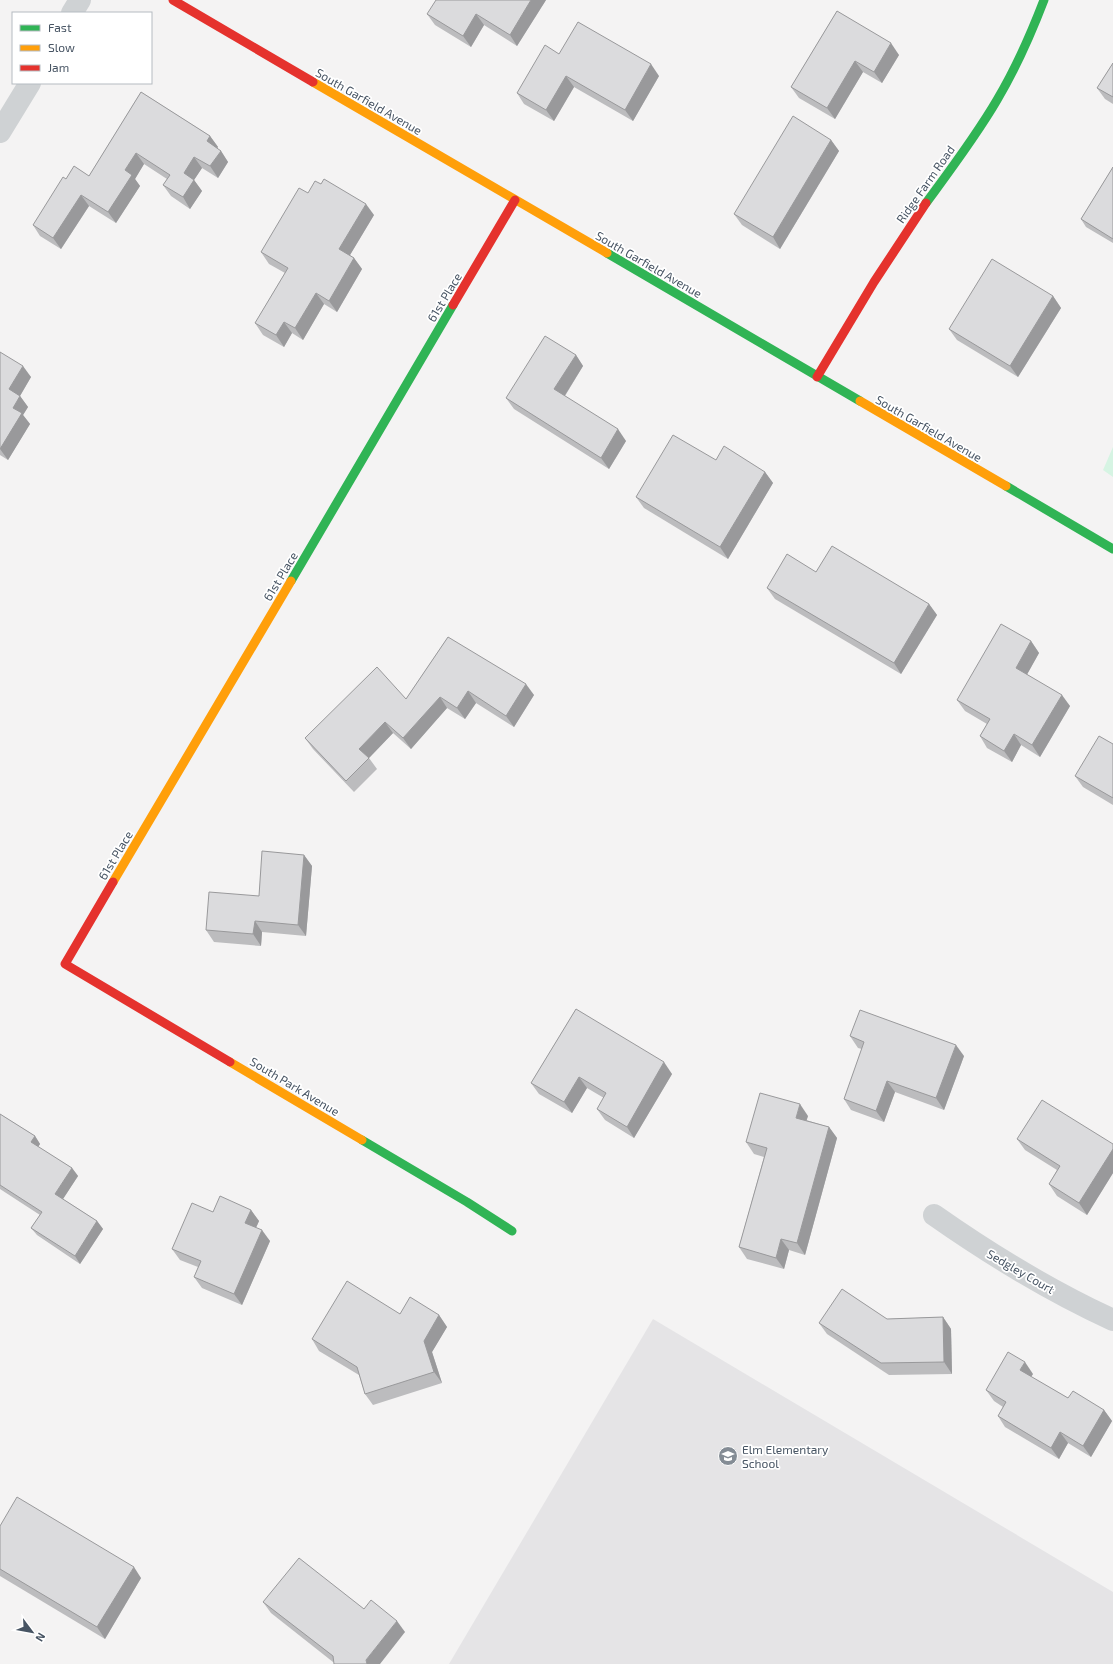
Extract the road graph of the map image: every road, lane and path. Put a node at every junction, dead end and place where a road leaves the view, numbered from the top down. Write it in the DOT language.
graph roads {
  1 [pos="80,0"];
  2 [pos="173,0"];
  3 [pos="1044,0"];
  4 [pos="73,12"];
  5 [pos="29,84"];
  6 [pos="0,132"];
  7 [pos="515,200"];
  8 [pos="817,377"];
  9 [pos="1113,549"];
  10 [pos="65,964"];
  11 [pos="934,1215"];
  12 [pos="512,1231"];
  13 [pos="1113,1320"];
  1 -- 4 [label="street"];
  2 -- 7 [label="street, South Garfield Avenue"];
  3 -- 8 [label="street, Ridge Farm Road"];
  5 -- 6 [label="street"];
  7 -- 8 [label="street, South Garfield Avenue"];
  7 -- 10 [label="street, 61st Place"];
  8 -- 9 [label="street, South Garfield Avenue"];
  10 -- 12 [label="street, South Park Avenue"];
  11 -- 13 [label="street, Sedgley Court"];
}
